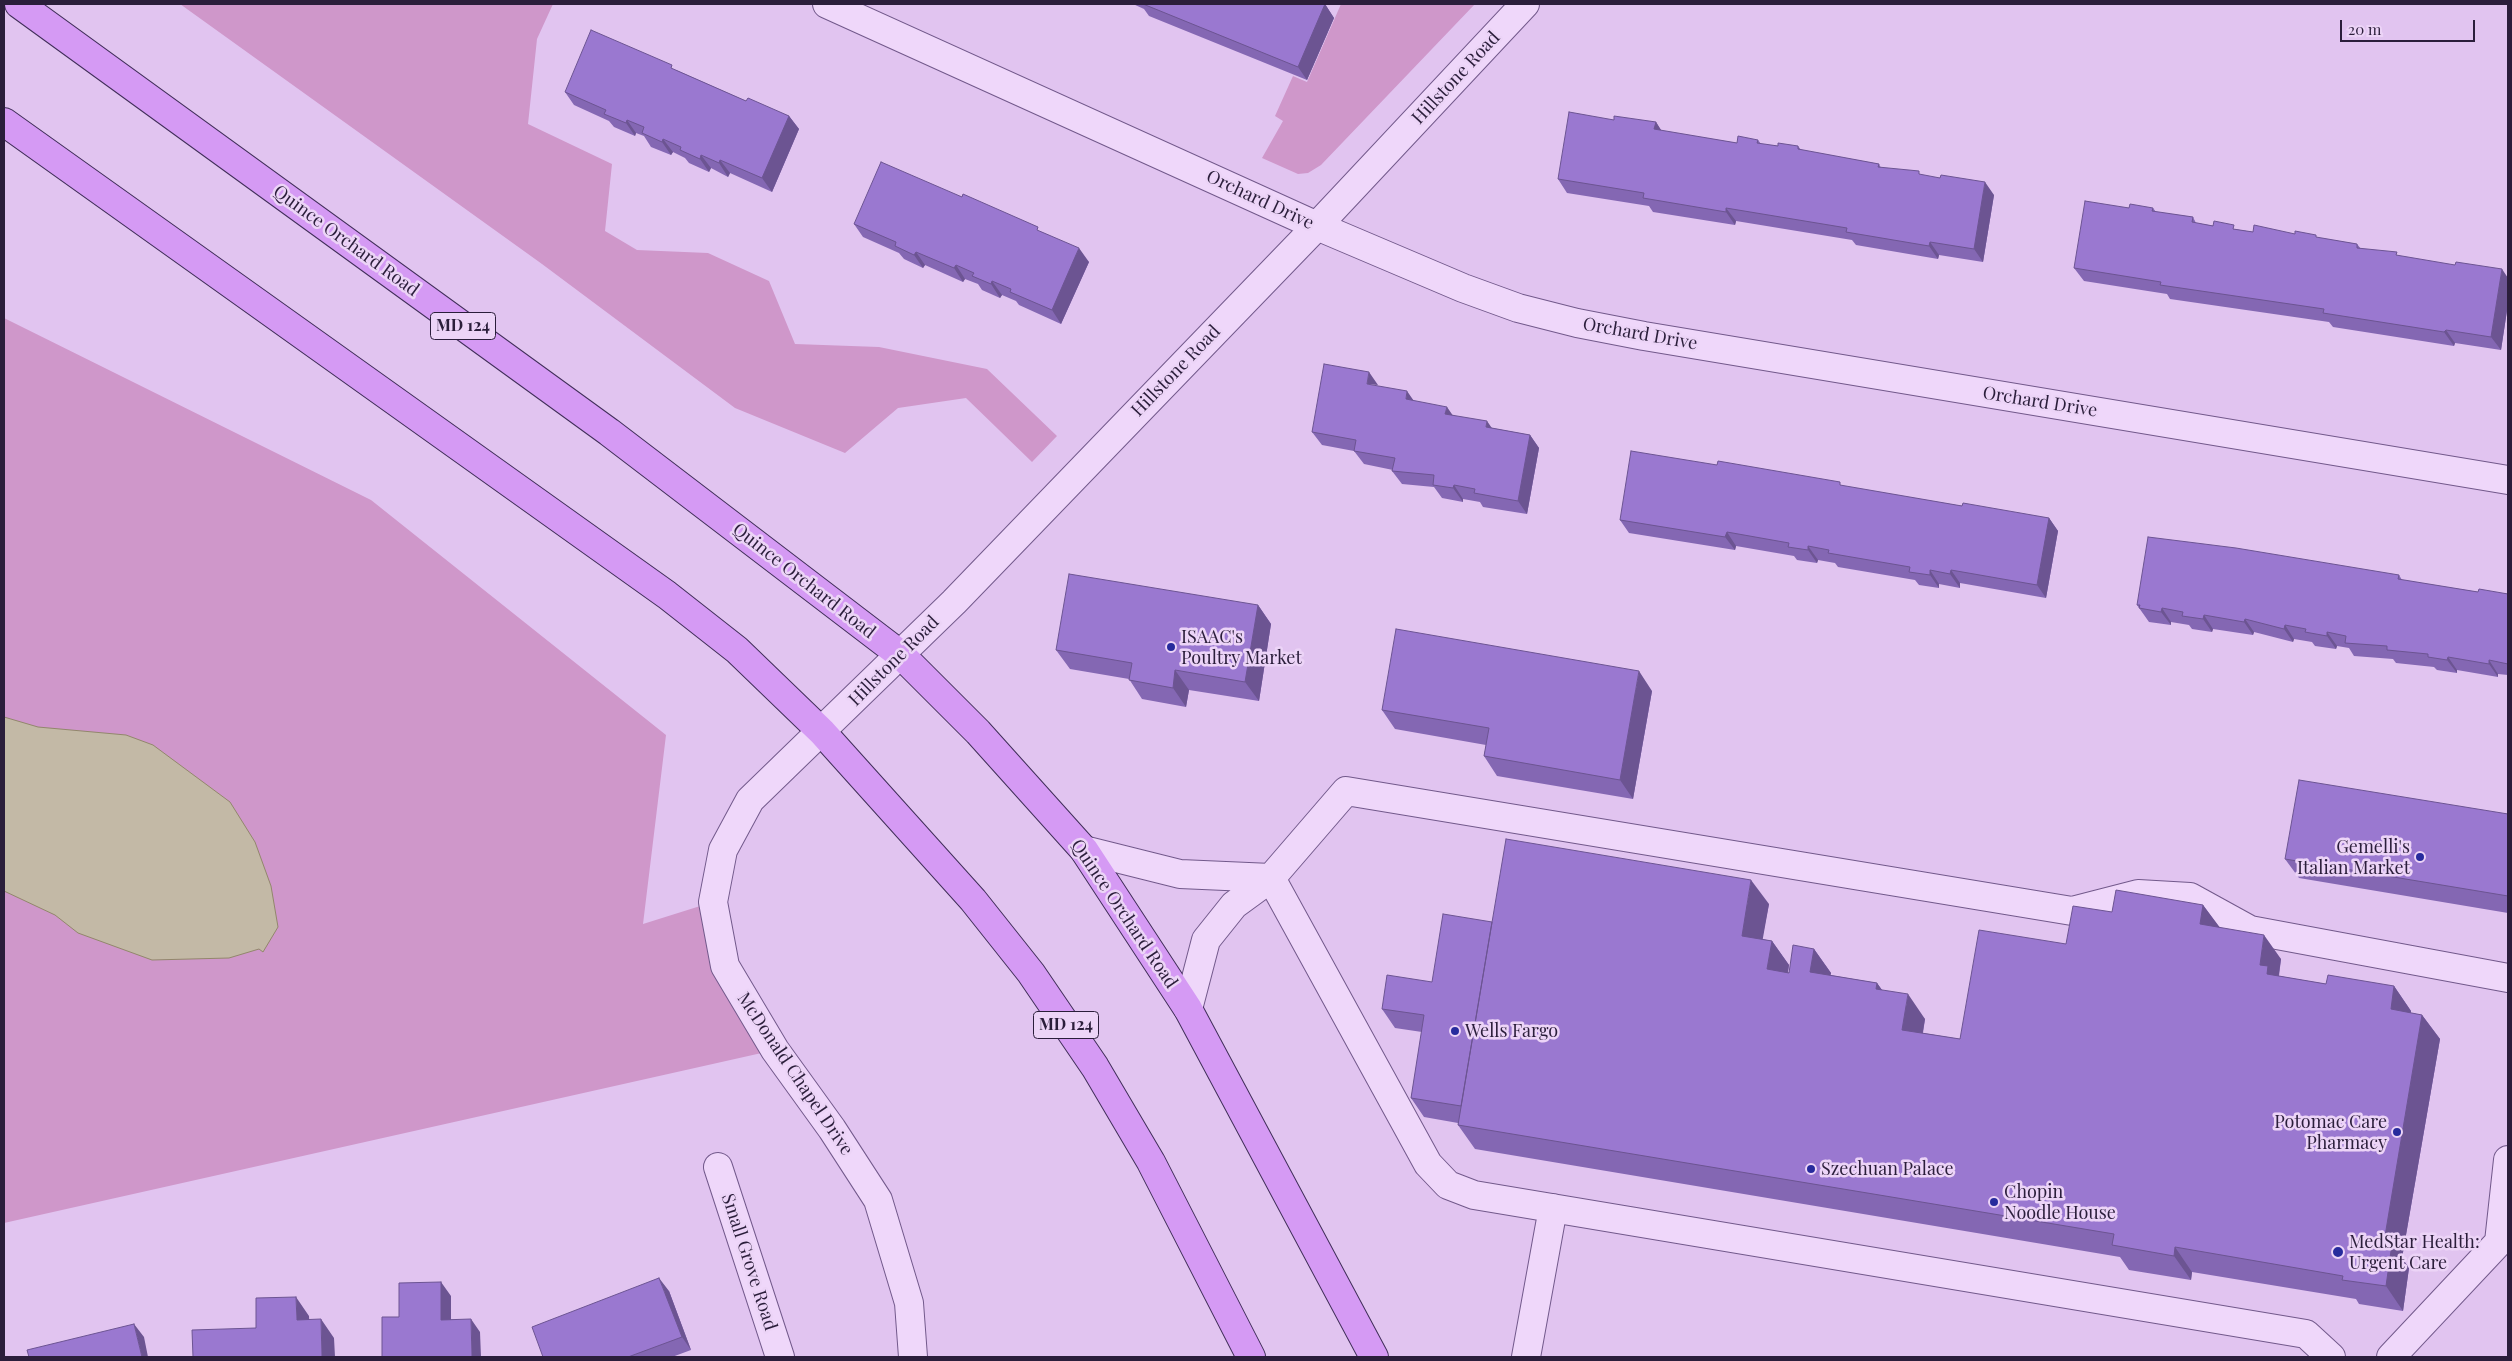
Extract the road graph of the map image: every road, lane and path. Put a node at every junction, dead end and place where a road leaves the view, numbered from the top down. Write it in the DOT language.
graph roads {
  1 [pos="19,4"];
  2 [pos="827,4"];
  3 [pos="1525,4"];
  4 [pos="4,122"];
  5 [pos="1317,226"];
  6 [pos="2508,480"];
  7 [pos="900,655"];
  8 [pos="822,732"];
  9 [pos="1084,850"];
  10 [pos="1271,878"];
  11 [pos="2508,978"];
  12 [pos="1188,1009"];
  13 [pos="2508,1160"];
  14 [pos="718,1167"];
  15 [pos="1553,1208"];
  16 [pos="1530,1330"];
  17 [pos="780,1357"];
  18 [pos="913,1357"];
  19 [pos="1251,1357"];
  20 [pos="1374,1357"];
  21 [pos="1515,1357"];
  22 [pos="1526,1357"];
  23 [pos="2331,1357"];
  24 [pos="2392,1357"];
  1 -- 7 [label="main road, Quince Orchard Road / MD 124"];
  2 -- 5 [label="street, Orchard Drive"];
  3 -- 5 [label="street, Hillstone Road"];
  4 -- 8 [label="main road, MD 124"];
  5 -- 6 [label="street, Orchard Drive"];
  5 -- 7 [label="street, Hillstone Road"];
  7 -- 8 [label="street, Hillstone Road"];
  7 -- 9 [label="main road, Quince Orchard Road / MD 124"];
  8 -- 18 [label="street, McDonald Chapel Drive"];
  8 -- 19 [label="main road, MD 124"];
  9 -- 10 [label="street"];
  9 -- 12 [label="main road, Quince Orchard Road / MD 124"];
  10 -- 11 [label="street"];
  10 -- 12 [label="street"];
  10 -- 15 [label="street"];
  12 -- 20 [label="main road, Quince Orchard Road / MD 124"];
  13 -- 24 [label="street"];
  14 -- 17 [label="street, Small Grove Road"];
  15 -- 16 [label="street"];
  15 -- 23 [label="street"];
  16 -- 21 [label="street"];
  16 -- 22 [label="street"];
}
